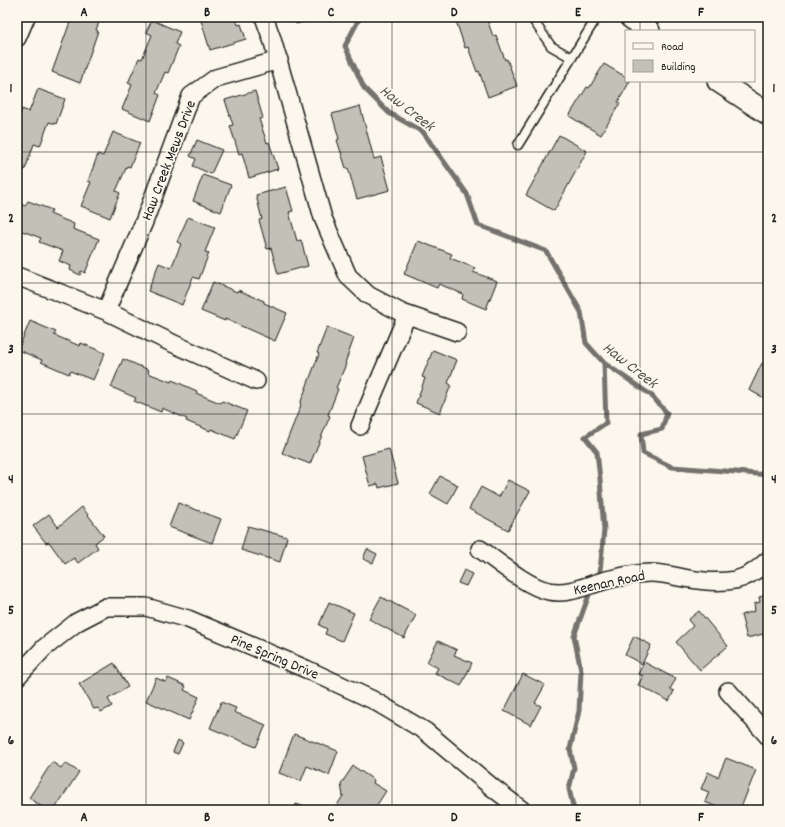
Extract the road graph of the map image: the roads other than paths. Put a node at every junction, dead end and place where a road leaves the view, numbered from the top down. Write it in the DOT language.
graph roads {
  1 [pos="26,17"];
  2 [pos="264,17"];
  3 [pos="531,17"];
  4 [pos="597,17"];
  5 [pos="630,17"];
  6 [pos="648,30"];
  7 [pos="17,38"];
  8 [pos="572,58"];
  9 [pos="278,60"];
  10 [pos="720,82"];
  11 [pos="768,114"];
  12 [pos="518,145"];
  13 [pos="17,276"];
  14 [pos="106,311"];
  15 [pos="407,315"];
  16 [pos="457,332"];
  17 [pos="256,381"];
  18 [pos="360,426"];
  19 [pos="480,549"];
  20 [pos="768,560"];
  21 [pos="17,676"];
  22 [pos="728,690"];
  23 [pos="768,736"];
  24 [pos="522,810"];
  1 -- 7 [label="street"];
  2 -- 9 [label="street"];
  3 -- 8 [label="lane"];
  4 -- 8 [label="lane"];
  5 -- 6 [label="street"];
  8 -- 12 [label="lane"];
  9 -- 14 [label="street, Haw Creek Mews Drive"];
  9 -- 15 [label="street"];
  10 -- 11 [label="street"];
  13 -- 14 [label="street"];
  14 -- 17 [label="street"];
  15 -- 16 [label="street"];
  15 -- 18 [label="street"];
  19 -- 20 [label="street, Keenan Road"];
  21 -- 24 [label="street, Pine Spring Drive"];
  22 -- 23 [label="street"];
}
